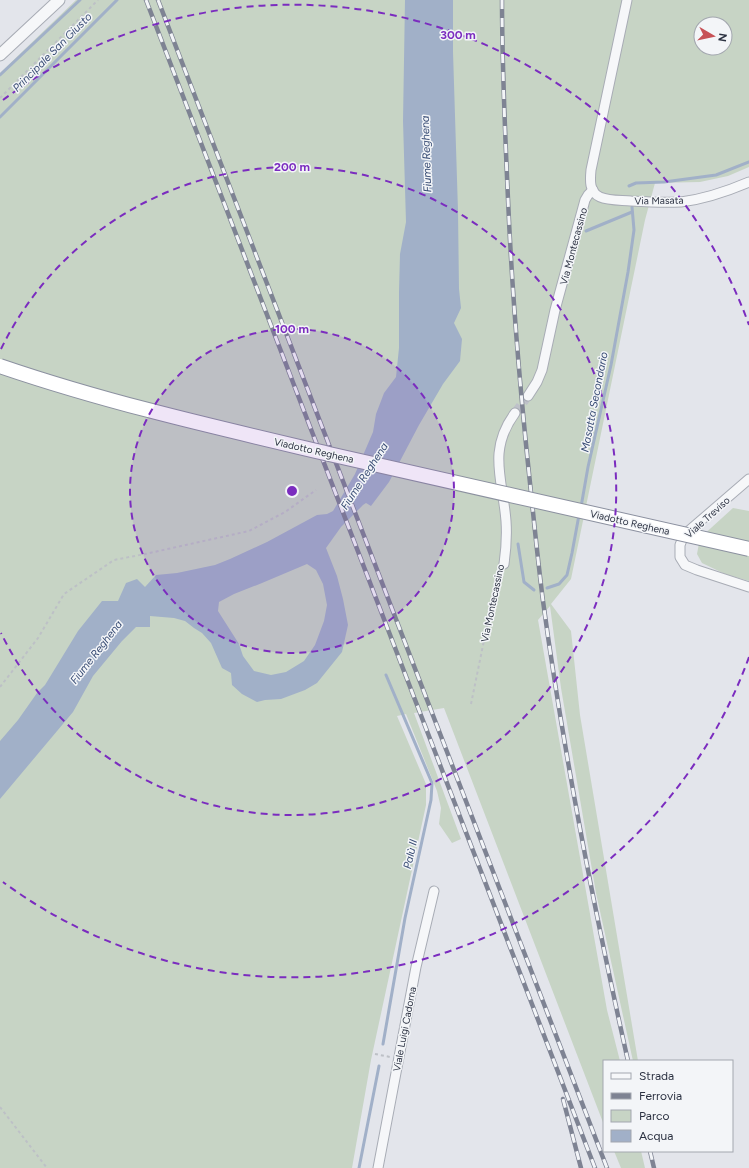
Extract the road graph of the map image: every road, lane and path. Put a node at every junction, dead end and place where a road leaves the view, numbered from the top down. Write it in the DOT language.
graph roads {
  1 [pos="59,0"];
  2 [pos="98,0"];
  3 [pos="627,0"];
  4 [pos="0,55"];
  5 [pos="0,98"];
  6 [pos="749,182"];
  7 [pos="593,190"];
  8 [pos="0,366"];
  9 [pos="528,396"];
  10 [pos="515,413"];
  11 [pos="749,479"];
  12 [pos="316,490"];
  13 [pos="749,549"];
  14 [pos="502,567"];
  15 [pos="749,587"];
  16 [pos="0,687"];
  17 [pos="471,704"];
  18 [pos="434,891"];
  19 [pos="375,1054"];
  20 [pos="398,1060"];
  21 [pos="0,1106"];
  22 [pos="47,1168"];
  23 [pos="378,1168"];
  1 -- 4 [label="street"];
  2 -- 5 [label="path"];
  3 -- 7 [label="street"];
  6 -- 7 [label="street, Via Masata"];
  7 -- 9 [label="street, Via Montecassino"];
  8 -- 13 [label="highway, Viadotto Reghena, bridge"];
  10 -- 14 [label="street, Via Montecassino"];
  11 -- 15 [label="street, Viale Treviso"];
  12 -- 16 [label="path"];
  14 -- 17 [label="path, Via Montecassino"];
  18 -- 20 [label="street, Viale Luigi Cadorna"];
  19 -- 20 [label="path"];
  20 -- 23 [label="street, Viale Luigi Cadorna"];
  21 -- 22 [label="path"];
}
